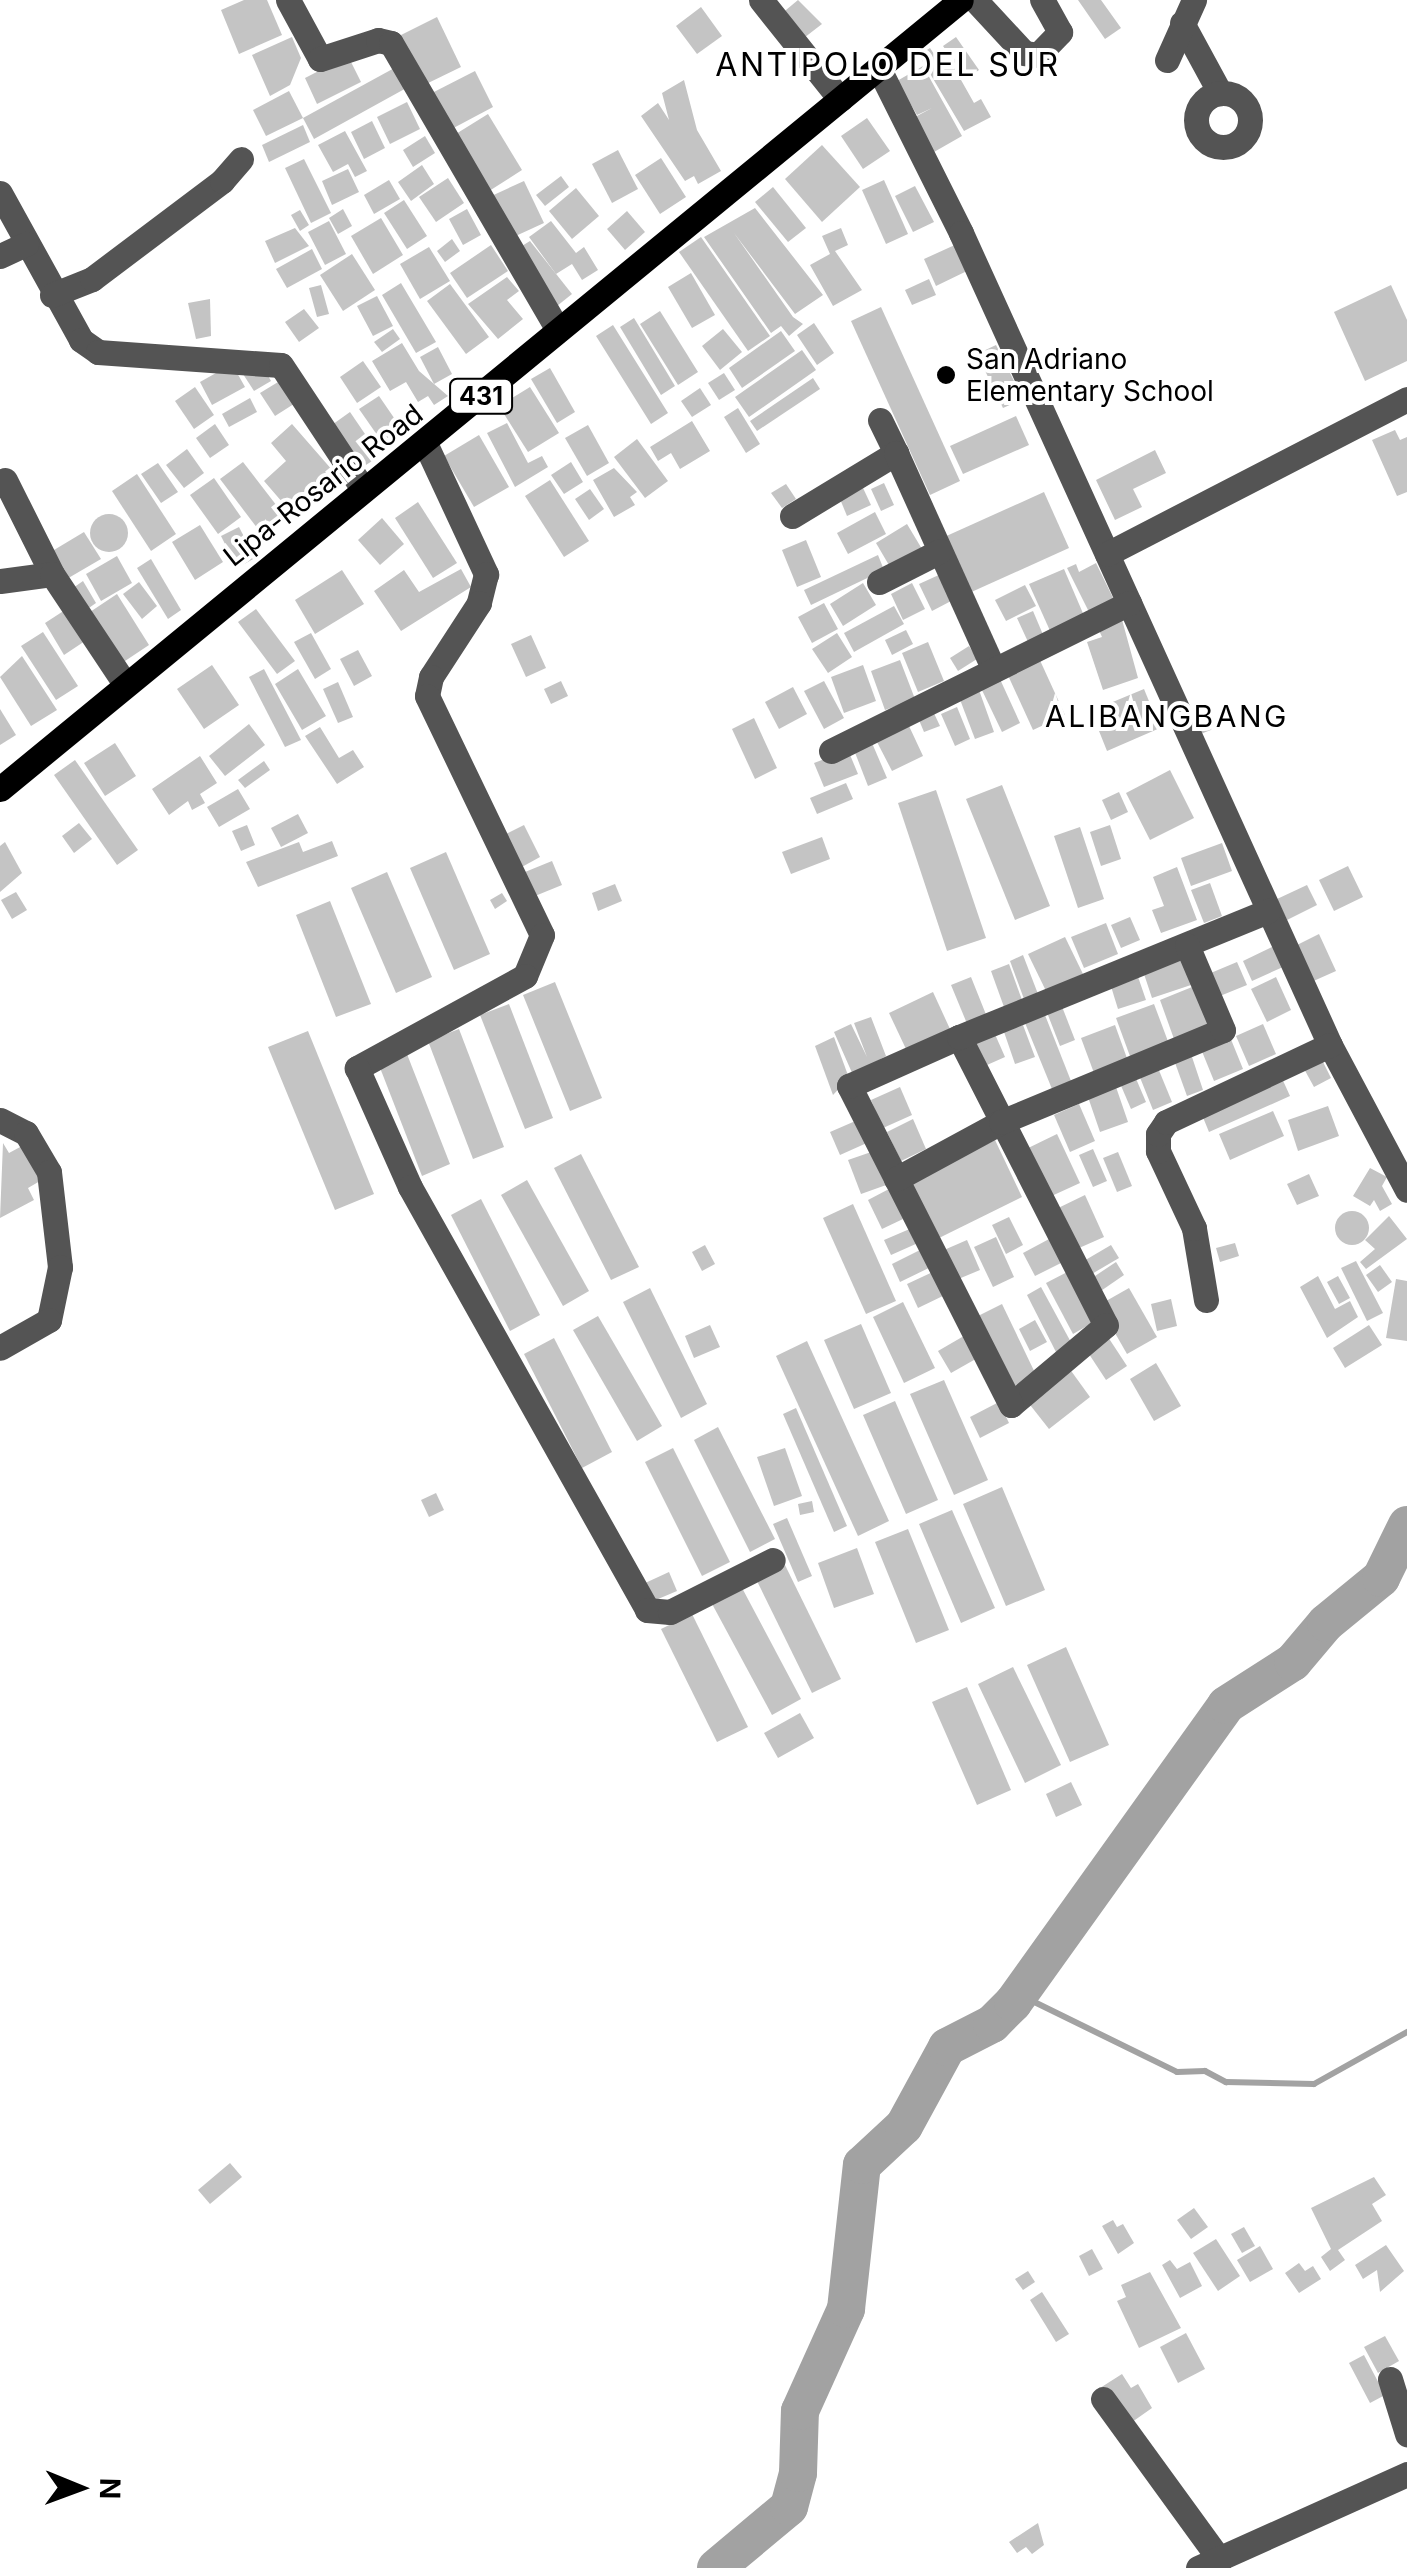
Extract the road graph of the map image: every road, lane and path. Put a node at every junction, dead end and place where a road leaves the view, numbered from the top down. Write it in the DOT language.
graph roads {
  1 [pos="288,0"];
  2 [pos="761,0"];
  3 [pos="961,0"];
  4 [pos="975,0"];
  5 [pos="1042,0"];
  6 [pos="1194,0"];
  7 [pos="1182,23"];
  8 [pos="1168,60"];
  9 [pos="879,69"];
  10 [pos="1220,92"];
  11 [pos="840,99"];
  12 [pos="241,159"];
  13 [pos="0,192"];
  14 [pos="26,244"];
  15 [pos="0,256"];
  16 [pos="52,295"];
  17 [pos="558,330"];
  18 [pos="1407,399"];
  19 [pos="880,420"];
  20 [pos="425,443"];
  21 [pos="896,453"];
  22 [pos="5,480"];
  23 [pos="363,488"];
  24 [pos="792,516"];
  25 [pos="940,551"];
  26 [pos="1107,554"];
  27 [pos="52,574"];
  28 [pos="0,581"];
  29 [pos="879,582"];
  30 [pos="1129,603"];
  31 [pos="994,670"];
  32 [pos="125,684"];
  33 [pos="831,752"];
  34 [pos="0,789"];
  35 [pos="1268,911"];
  36 [pos="1187,945"];
  37 [pos="959,1037"];
  38 [pos="1330,1045"];
  39 [pos="0,1120"];
  40 [pos="1001,1122"];
  41 [pos="896,1179"];
  42 [pos="1407,1190"];
  43 [pos="1206,1300"];
  44 [pos="0,1348"];
  45 [pos="773,1560"];
  46 [pos="1390,2379"];
  47 [pos="1104,2399"];
  48 [pos="1407,2434"];
  49 [pos="1407,2474"];
  50 [pos="1209,2564"];
  1 -- 17 [label="street"];
  2 -- 11 [label="street"];
  3 -- 9 [label="main road, Lipa-Rosario Road / 431"];
  4 -- 5 [label="street"];
  6 -- 7 [label="street"];
  7 -- 8 [label="street"];
  7 -- 10 [label="street"];
  9 -- 11 [label="main road, Lipa-Rosario Road / 431"];
  9 -- 26 [label="street"];
  11 -- 17 [label="main road, Lipa-Rosario Road / 431"];
  12 -- 16 [label="street"];
  13 -- 14 [label="street"];
  14 -- 15 [label="street"];
  14 -- 16 [label="street"];
  16 -- 23 [label="street"];
  17 -- 20 [label="main road, Lipa-Rosario Road / 431"];
  18 -- 26 [label="street"];
  19 -- 21 [label="street"];
  20 -- 23 [label="main road, Lipa-Rosario Road / 431"];
  20 -- 45 [label="street"];
  21 -- 24 [label="street"];
  21 -- 25 [label="street"];
  22 -- 27 [label="street"];
  23 -- 32 [label="main road, Lipa-Rosario Road / 431"];
  25 -- 29 [label="street"];
  25 -- 31 [label="street"];
  26 -- 30 [label="street"];
  27 -- 28 [label="street"];
  27 -- 32 [label="street"];
  30 -- 31 [label="street"];
  30 -- 35 [label="street"];
  31 -- 33 [label="street"];
  32 -- 34 [label="main road, Lipa-Rosario Road / 431"];
  35 -- 36 [label="street"];
  35 -- 38 [label="street"];
  36 -- 37 [label="street"];
  36 -- 40 [label="street"];
  37 -- 40 [label="street"];
  37 -- 41 [label="street"];
  38 -- 42 [label="street"];
  38 -- 43 [label="street"];
  39 -- 44 [label="street"];
  40 -- 41 [label="street"];
  40 -- 41 [label="street"];
  46 -- 48 [label="street"];
  47 -- 50 [label="street"];
  49 -- 50 [label="street"];
}
